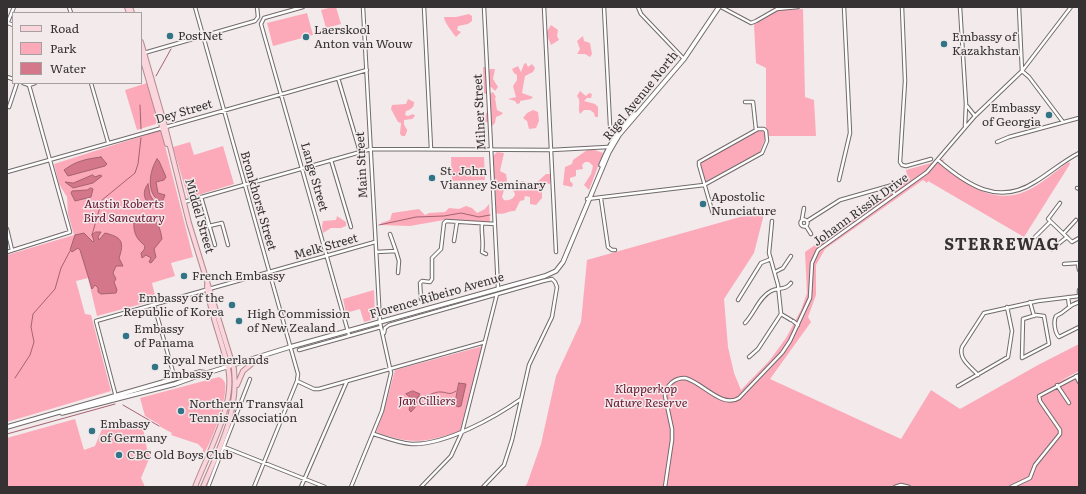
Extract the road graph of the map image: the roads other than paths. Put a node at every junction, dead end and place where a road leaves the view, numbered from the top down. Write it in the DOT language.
graph roads {
  1 [pos="14,7"];
  2 [pos="195,7"];
  3 [pos="257,7"];
  4 [pos="303,7"];
  5 [pos="363,7"];
  6 [pos="424,7"];
  7 [pos="484,7"];
  8 [pos="544,7"];
  9 [pos="604,7"];
  10 [pos="638,7"];
  11 [pos="719,7"];
  12 [pos="798,7"];
  13 [pos="844,7"];
  14 [pos="902,7"];
  15 [pos="960,7"];
  16 [pos="1019,7"];
  17 [pos="1071,7"];
  18 [pos="7,24"];
  19 [pos="202,35"];
  20 [pos="142,54"];
  21 [pos="683,58"];
  22 [pos="367,70"];
  23 [pos="1022,71"];
  24 [pos="338,78"];
  25 [pos="18,84"];
  26 [pos="26,84"];
  27 [pos="32,84"];
  28 [pos="91,84"];
  29 [pos="29,85"];
  30 [pos="280,94"];
  31 [pos="746,102"];
  32 [pos="966,104"];
  33 [pos="9,106"];
  34 [pos="222,110"];
  35 [pos="975,116"];
  36 [pos="1079,118"];
  37 [pos="1063,122"];
  38 [pos="163,127"];
  39 [pos="964,128"];
  40 [pos="756,130"];
  41 [pos="618,134"];
  42 [pos="108,142"];
  43 [pos="997,142"];
  44 [pos="614,144"];
  45 [pos="608,147"];
  46 [pos="371,149"];
  47 [pos="431,149"];
  48 [pos="491,149"];
  49 [pos="551,150"];
  50 [pos="360,152"];
  51 [pos="609,152"];
  52 [pos="1079,153"];
  53 [pos="931,159"];
  54 [pos="50,160"];
  55 [pos="331,160"];
  56 [pos="938,160"];
  57 [pos="302,169"];
  58 [pos="7,172"];
  59 [pos="839,180"];
  60 [pos="898,183"];
  61 [pos="244,185"];
  62 [pos="704,185"];
  63 [pos="889,186"];
  64 [pos="895,195"];
  65 [pos="201,197"];
  66 [pos="601,199"];
  67 [pos="588,200"];
  68 [pos="184,202"];
  69 [pos="1060,203"];
  70 [pos="804,208"];
  71 [pos="713,214"];
  72 [pos="802,219"];
  73 [pos="1076,220"];
  74 [pos="772,221"];
  75 [pos="807,221"];
  76 [pos="457,222"];
  77 [pos="1050,222"];
  78 [pos="482,224"];
  79 [pos="495,224"];
  80 [pos="209,226"];
  81 [pos="806,226"];
  82 [pos="351,227"];
  83 [pos="7,229"];
  84 [pos="1064,233"];
  85 [pos="390,234"];
  86 [pos="811,234"];
  87 [pos="1035,237"];
  88 [pos="1067,237"];
  89 [pos="1079,238"];
  90 [pos="454,241"];
  91 [pos="375,242"];
  92 [pos="215,245"];
  93 [pos="228,245"];
  94 [pos="1052,249"];
  95 [pos="12,250"];
  96 [pos="615,250"];
  97 [pos="396,251"];
  98 [pos="7,252"];
  99 [pos="376,252"];
  100 [pos="556,252"];
  101 [pos="486,254"];
  102 [pos="327,256"];
  103 [pos="791,256"];
  104 [pos="770,259"];
  105 [pos="1078,263"];
  106 [pos="1064,264"];
  107 [pos="1079,270"];
  108 [pos="556,271"];
  109 [pos="268,272"];
  110 [pos="775,272"];
  111 [pos="398,273"];
  112 [pos="791,283"];
  113 [pos="498,288"];
  114 [pos="209,289"];
  115 [pos="779,290"];
  116 [pos="1079,290"];
  117 [pos="483,293"];
  118 [pos="497,294"];
  119 [pos="1079,296"];
  120 [pos="485,297"];
  121 [pos="1068,297"];
  122 [pos="421,299"];
  123 [pos="738,300"];
  124 [pos="1030,302"];
  125 [pos="1079,302"];
  126 [pos="154,305"];
  127 [pos="1069,305"];
  128 [pos="1007,308"];
  129 [pos="781,314"];
  130 [pos="1034,316"];
  131 [pos="745,323"];
  132 [pos="798,324"];
  133 [pos="381,325"];
  134 [pos="1079,327"];
  135 [pos="348,330"];
  136 [pos="350,335"];
  137 [pos="385,339"];
  138 [pos="486,342"];
  139 [pos="290,347"];
  140 [pos="299,350"];
  141 [pos="260,357"];
  142 [pos="749,357"];
  143 [pos="230,366"];
  144 [pos="392,369"];
  145 [pos="173,372"];
  146 [pos="207,373"];
  147 [pos="978,375"];
  148 [pos="1077,376"];
  149 [pos="177,378"];
  150 [pos="250,379"];
  151 [pos="172,380"];
  152 [pos="297,381"];
  153 [pos="347,381"];
  154 [pos="1079,382"];
  155 [pos="958,386"];
  156 [pos="1057,386"];
  157 [pos="140,389"];
  158 [pos="151,390"];
  159 [pos="236,393"];
  160 [pos="116,397"];
  161 [pos="521,399"];
  162 [pos="1069,403"];
  163 [pos="7,427"];
  164 [pos="462,432"];
  165 [pos="374,434"];
  166 [pos="224,447"];
  167 [pos="264,463"];
  168 [pos="304,479"];
  169 [pos="195,487"];
  170 [pos="203,487"];
  171 [pos="208,487"];
  172 [pos="254,487"];
  173 [pos="301,487"];
  174 [pos="324,487"];
  175 [pos="351,487"];
  176 [pos="421,487"];
  177 [pos="483,487"];
  178 [pos="665,487"];
  179 [pos="895,487"];
  180 [pos="909,487"];
  181 [pos="1011,487"];
  1 -- 18 [label="street"];
  2 -- 19 [label="street, Bronkhorst Street"];
  3 -- 19 [label="street"];
  4 -- 30 [label="street, Lange Street"];
  5 -- 22 [label="street, Main Street"];
  6 -- 47 [label="street"];
  7 -- 48 [label="street, Milner Street"];
  8 -- 49 [label="street"];
  9 -- 41 [label="street"];
  10 -- 21 [label="street"];
  11 -- 12 [label="street"];
  11 -- 21 [label="main road, Rigel Avenue North"];
  13 -- 59 [label="street"];
  14 -- 53 [label="street"];
  15 -- 32 [label="street"];
  16 -- 23 [label="street"];
  17 -- 23 [label="street, Johann Rissik Drive"];
  19 -- 20 [label="street"];
  19 -- 34 [label="street, Bronkhorst Street"];
  20 -- 38 [label="main road, Middel Street"];
  21 -- 41 [label="main road, Rigel Avenue North"];
  22 -- 24 [label="street, Dey Street"];
  22 -- 46 [label="street, Main Street"];
  23 -- 35 [label="street, Johann Rissik Drive"];
  23 -- 37 [label="street"];
  24 -- 30 [label="street, Dey Street"];
  24 -- 50 [label="street"];
  25 -- 33 [label="street"];
  26 -- 29 [label="street"];
  27 -- 29 [label="street"];
  28 -- 42 [label="street"];
  29 -- 54 [label="street"];
  30 -- 34 [label="street, Dey Street"];
  30 -- 57 [label="street, Lange Street"];
  31 -- 40 [label="street"];
  32 -- 35 [label="street"];
  32 -- 39 [label="street"];
  34 -- 38 [label="street, Dey Street"];
  34 -- 61 [label="street, Bronkhorst Street"];
  35 -- 39 [label="street, Johann Rissik Drive"];
  36 -- 37 [label="street"];
  37 -- 43 [label="street"];
  38 -- 42 [label="street, Dey Street"];
  38 -- 68 [label="main road, Middel Street"];
  39 -- 56 [label="street, Johann Rissik Drive"];
  40 -- 62 [label="street"];
  40 -- 62 [label="street"];
  41 -- 44 [label="main road, Rigel Avenue North"];
  41 -- 45 [label="main road, Rigel Avenue North"];
  42 -- 54 [label="street, Dey Street"];
  44 -- 45 [label="main road"];
  44 -- 51 [label="main road, Rigel Avenue North"];
  45 -- 49 [label="street"];
  45 -- 51 [label="main road"];
  45 -- 67 [label="main road, Rigel Avenue North"];
  46 -- 47 [label="street"];
  46 -- 50 [label="street"];
  46 -- 91 [label="street, Main Street"];
  47 -- 48 [label="street"];
  48 -- 49 [label="street"];
  48 -- 79 [label="street, Milner Street"];
  49 -- 100 [label="street"];
  50 -- 55 [label="street"];
  51 -- 67 [label="main road, Rigel Avenue North"];
  52 -- 56 [label="street"];
  54 -- 58 [label="street, Dey Street"];
  54 -- 95 [label="street"];
  55 -- 57 [label="street"];
  55 -- 82 [label="street"];
  56 -- 64 [label="street, Johann Rissik Drive"];
  57 -- 61 [label="street"];
  57 -- 102 [label="street, Lange Street"];
  60 -- 63 [label="street"];
  61 -- 65 [label="street"];
  61 -- 109 [label="street, Bronkhorst Street"];
  62 -- 66 [label="street"];
  62 -- 71 [label="street"];
  63 -- 64 [label="street"];
  63 -- 75 [label="street"];
  64 -- 132 [label="street, Johann Rissik Drive"];
  65 -- 68 [label="street"];
  65 -- 80 [label="street"];
  66 -- 67 [label="street"];
  66 -- 96 [label="street"];
  67 -- 108 [label="main road, Rigel Avenue North"];
  68 -- 114 [label="main road, Middel Street"];
  69 -- 77 [label="street"];
  70 -- 72 [label="street"];
  72 -- 75 [label="street"];
  72 -- 81 [label="street"];
  73 -- 84 [label="street"];
  74 -- 104 [label="street"];
  75 -- 81 [label="street"];
  76 -- 78 [label="street"];
  76 -- 90 [label="street"];
  76 -- 122 [label="street"];
  77 -- 84 [label="street"];
  77 -- 87 [label="street"];
  78 -- 79 [label="street"];
  78 -- 101 [label="street"];
  79 -- 113 [label="street, Milner Street"];
  80 -- 92 [label="street"];
  80 -- 93 [label="street"];
  81 -- 86 [label="street"];
  83 -- 95 [label="street"];
  84 -- 88 [label="street"];
  85 -- 97 [label="street"];
  88 -- 89 [label="street"];
  88 -- 94 [label="street"];
  91 -- 99 [label="street, Main Street"];
  91 -- 102 [label="street, Melk Street"];
  95 -- 98 [label="street"];
  97 -- 99 [label="street"];
  97 -- 111 [label="street"];
  99 -- 133 [label="street, Main Street"];
  102 -- 109 [label="street, Melk Street"];
  102 -- 135 [label="street, Lange Street"];
  103 -- 110 [label="street"];
  104 -- 110 [label="street"];
  104 -- 123 [label="street"];
  105 -- 106 [label="street"];
  105 -- 107 [label="street"];
  108 -- 113 [label="main road, Florence Ribeiro Avenue"];
  109 -- 114 [label="street, Melk Street"];
  109 -- 139 [label="street, Bronkhorst Street"];
  110 -- 115 [label="street"];
  112 -- 115 [label="street"];
  113 -- 117 [label="main road, Florence Ribeiro Avenue"];
  114 -- 126 [label="street, Melk Street"];
  114 -- 143 [label="main road, Middel Street"];
  115 -- 129 [label="street"];
  115 -- 131 [label="street"];
  116 -- 119 [label="street"];
  117 -- 120 [label="street"];
  117 -- 133 [label="main road, Florence Ribeiro Avenue"];
  118 -- 120 [label="street"];
  118 -- 138 [label="street"];
  118 -- 161 [label="street"];
  119 -- 121 [label="street"];
  120 -- 137 [label="street"];
  121 -- 124 [label="street"];
  121 -- 127 [label="street"];
  124 -- 128 [label="street"];
  124 -- 130 [label="street"];
  125 -- 127 [label="street"];
  126 -- 145 [label="street"];
  126 -- 160 [label="street, Melk Street"];
  127 -- 134 [label="street"];
  128 -- 147 [label="street"];
  128 -- 147 [label="street"];
  129 -- 132 [label="street"];
  129 -- 142 [label="street"];
  130 -- 130 [label="street"];
  132 -- 178 [label="street, Johann Rissik Drive"];
  133 -- 135 [label="main road, Florence Ribeiro Avenue"];
  133 -- 136 [label="street"];
  133 -- 137 [label="street, Main Street"];
  135 -- 136 [label="street, Lange Street"];
  135 -- 139 [label="main road, Florence Ribeiro Avenue"];
  136 -- 140 [label="street"];
  137 -- 144 [label="street, Main Street"];
  138 -- 144 [label="street"];
  138 -- 164 [label="street"];
  139 -- 141 [label="main road, Florence Ribeiro Avenue"];
  139 -- 152 [label="street, Bronkhorst Street"];
  141 -- 143 [label="main road, Florence Ribeiro Avenue"];
  141 -- 159 [label="main road"];
  143 -- 146 [label="main road, Florence Ribeiro Avenue"];
  143 -- 159 [label="main road"];
  143 -- 169 [label="main road"];
  144 -- 153 [label="street"];
  144 -- 165 [label="street"];
  145 -- 149 [label="street"];
  145 -- 151 [label="street"];
  146 -- 149 [label="main road, Florence Ribeiro Avenue"];
  146 -- 158 [label="main road, Florence Ribeiro Avenue"];
  147 -- 155 [label="street"];
  148 -- 154 [label="street"];
  148 -- 156 [label="street"];
  149 -- 151 [label="main road, Florence Ribeiro Avenue"];
  150 -- 166 [label="street"];
  151 -- 157 [label="main road, Florence Ribeiro Avenue"];
  152 -- 153 [label="street"];
  152 -- 167 [label="street"];
  153 -- 168 [label="street"];
  156 -- 162 [label="street"];
  156 -- 181 [label="street"];
  157 -- 158 [label="main road"];
  157 -- 160 [label="main road, Florence Ribeiro Avenue"];
  158 -- 160 [label="main road, Florence Ribeiro Avenue"];
  159 -- 170 [label="main road"];
  160 -- 163 [label="main road, Florence Ribeiro Avenue"];
  161 -- 164 [label="street"];
  161 -- 177 [label="street"];
  164 -- 165 [label="street"];
  164 -- 176 [label="street"];
  165 -- 175 [label="street"];
  166 -- 167 [label="street"];
  166 -- 171 [label="street"];
  167 -- 168 [label="street"];
  167 -- 172 [label="street"];
  168 -- 173 [label="street"];
  168 -- 174 [label="street"];
  179 -- 180 [label="street"];
}
